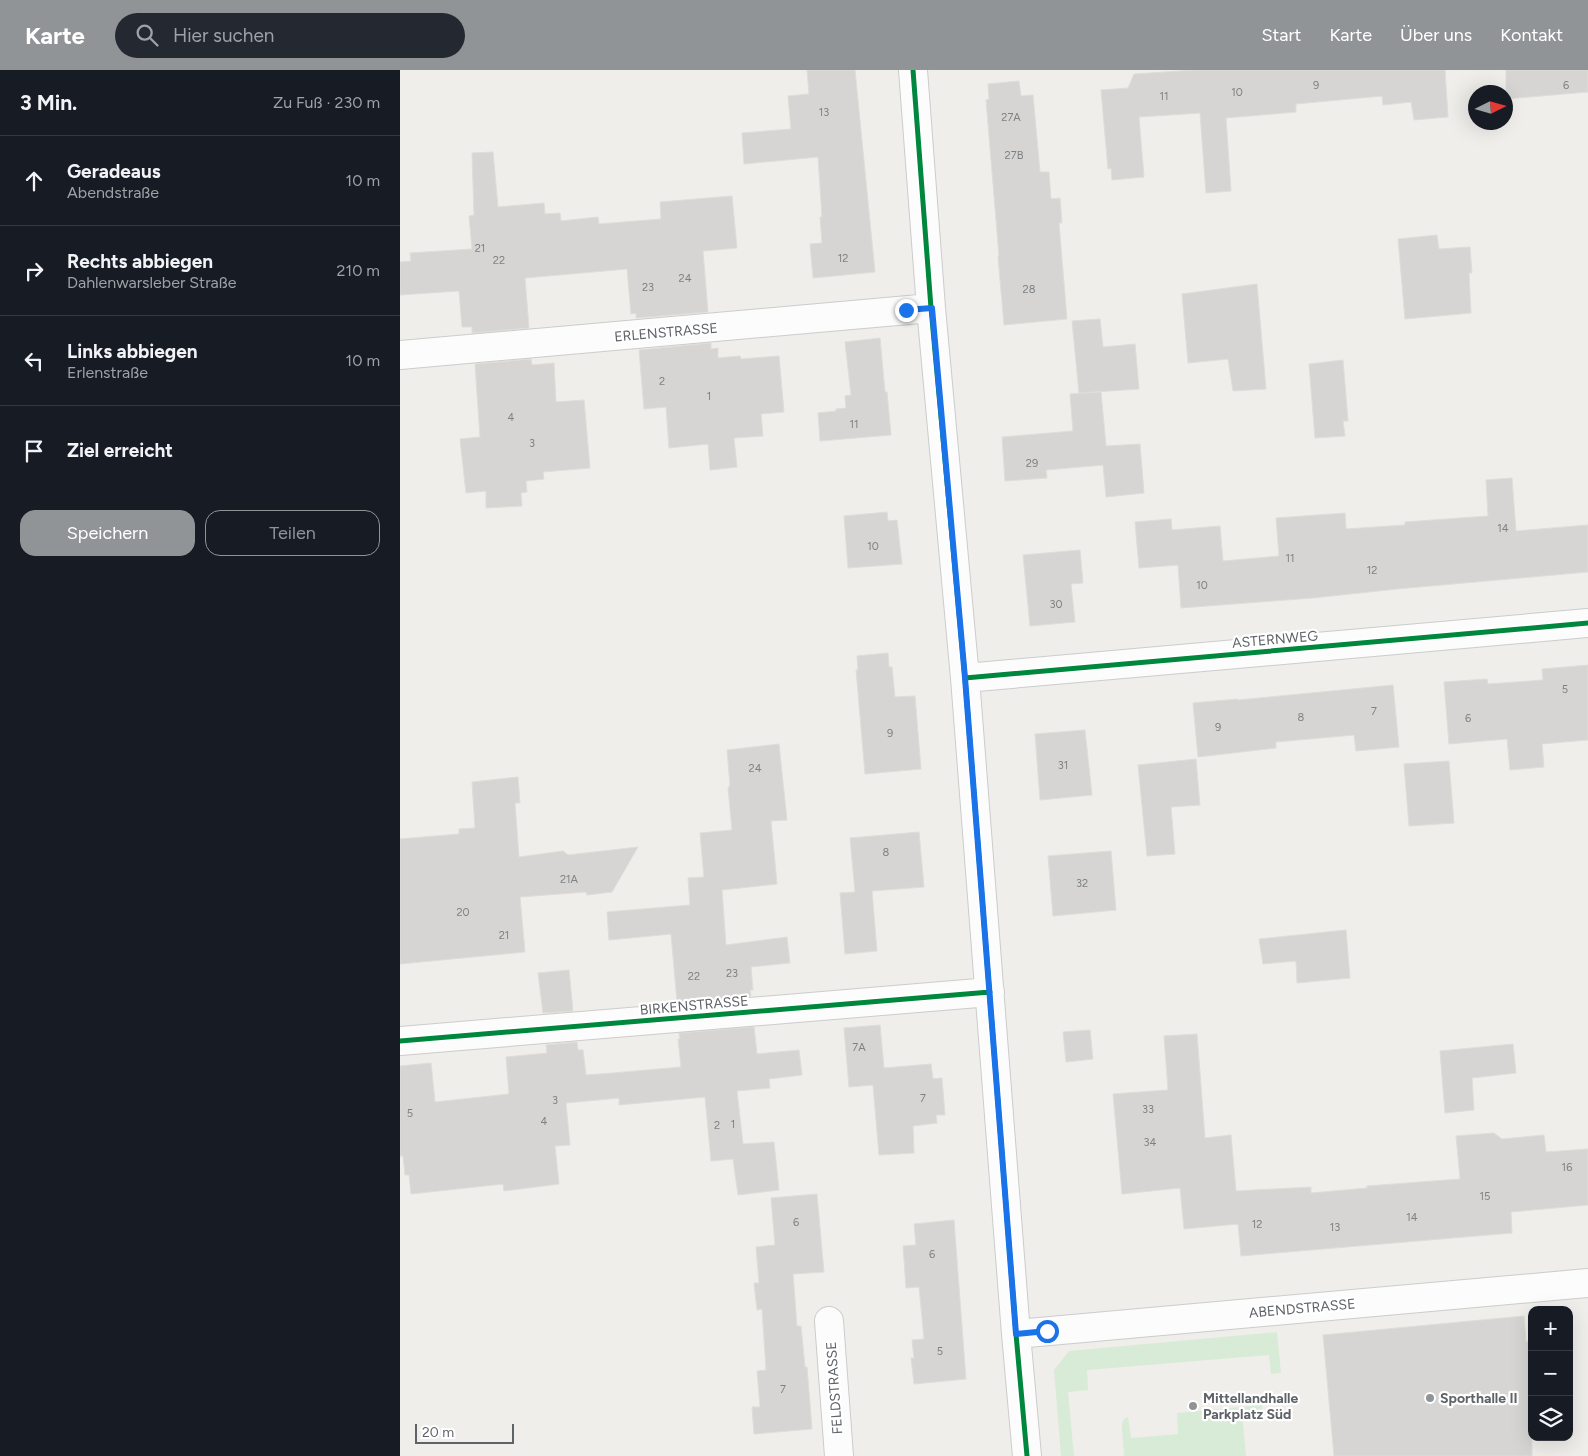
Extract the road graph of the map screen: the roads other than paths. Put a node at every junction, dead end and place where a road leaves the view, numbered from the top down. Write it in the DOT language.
graph roads {
  1 [pos="913,70"];
  2 [pos="932,308"];
  3 [pos="400,355"];
  4 [pos="1588,623"];
  5 [pos="965,678"];
  6 [pos="990,992"];
  7 [pos="400,1040"];
  8 [pos="1588,1283"];
  9 [pos="829,1321"];
  10 [pos="1016,1334"];
  11 [pos="839,1456"];
  12 [pos="1027,1456"];
  1 -- 2 [label="street"];
  2 -- 3 [label="street, ERLENSTRASSE"];
  2 -- 5 [label="street"];
  4 -- 5 [label="street, ASTERNWEG"];
  5 -- 6 [label="street"];
  6 -- 7 [label="street, BIRKENSTRASSE"];
  6 -- 10 [label="street"];
  8 -- 10 [label="street, ABENDSTRASSE"];
  9 -- 11 [label="street, FELDSTRASSE"];
  10 -- 12 [label="street"];
}
